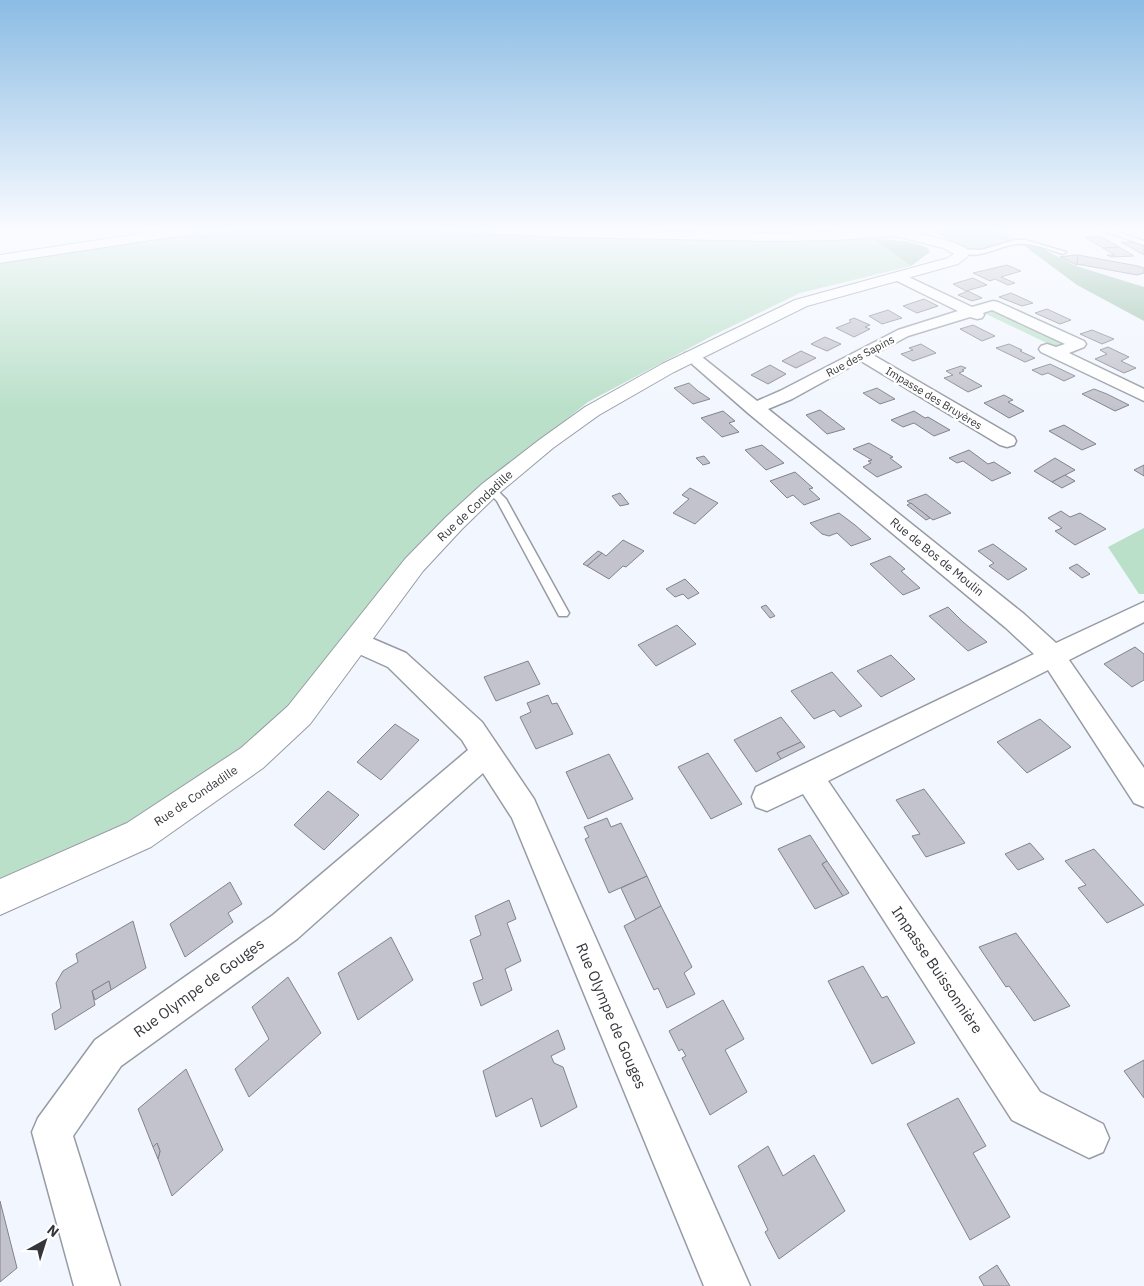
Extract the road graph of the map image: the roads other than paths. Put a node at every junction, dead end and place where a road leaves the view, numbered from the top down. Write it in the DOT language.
graph roads {
  1 [pos="851,289"];
  2 [pos="924,289"];
  3 [pos="969,312"];
  4 [pos="987,320"];
  5 [pos="1030,341"];
  6 [pos="1056,353"];
  7 [pos="862,355"];
  8 [pos="691,356"];
  9 [pos="1144,396"];
  10 [pos="754,409"];
  11 [pos="1007,441"];
  12 [pos="490,489"];
  13 [pos="1144,612"];
  14 [pos="563,613"];
  15 [pos="356,642"];
  16 [pos="1052,655"];
  17 [pos="485,753"];
  18 [pos="808,777"];
  19 [pos="1144,793"];
  20 [pos="767,797"];
  21 [pos="0,896"];
  22 [pos="1089,1138"];
  23 [pos="97,1286"];
  24 [pos="727,1286"];
  1 -- 8 [label="street, Rue de Condadille"];
  2 -- 3 [label="street"];
  3 -- 4 [label="street"];
  3 -- 6 [label="street, Rue des Sapins"];
  3 -- 7 [label="street, Rue des Sapins"];
  5 -- 6 [label="street"];
  6 -- 9 [label="street"];
  7 -- 10 [label="street, Rue des Sapins"];
  7 -- 11 [label="street, Impasse des Bruyères"];
  8 -- 10 [label="street, Rue de Bos de Moulin"];
  8 -- 12 [label="street, Rue de Condadille"];
  10 -- 16 [label="street, Rue de Bos de Moulin"];
  12 -- 14 [label="lane"];
  12 -- 15 [label="street, Rue de Condadille"];
  13 -- 16 [label="street"];
  15 -- 17 [label="street, Rue Olympe de Gouges"];
  15 -- 21 [label="street, Rue de Condadille"];
  16 -- 18 [label="street"];
  16 -- 19 [label="street, Rue de Bos de Moulin"];
  17 -- 23 [label="street, Rue Olympe de Gouges"];
  17 -- 24 [label="street, Rue Olympe de Gouges"];
  18 -- 20 [label="street"];
  18 -- 22 [label="street, Impasse Buissonnière"];
}
